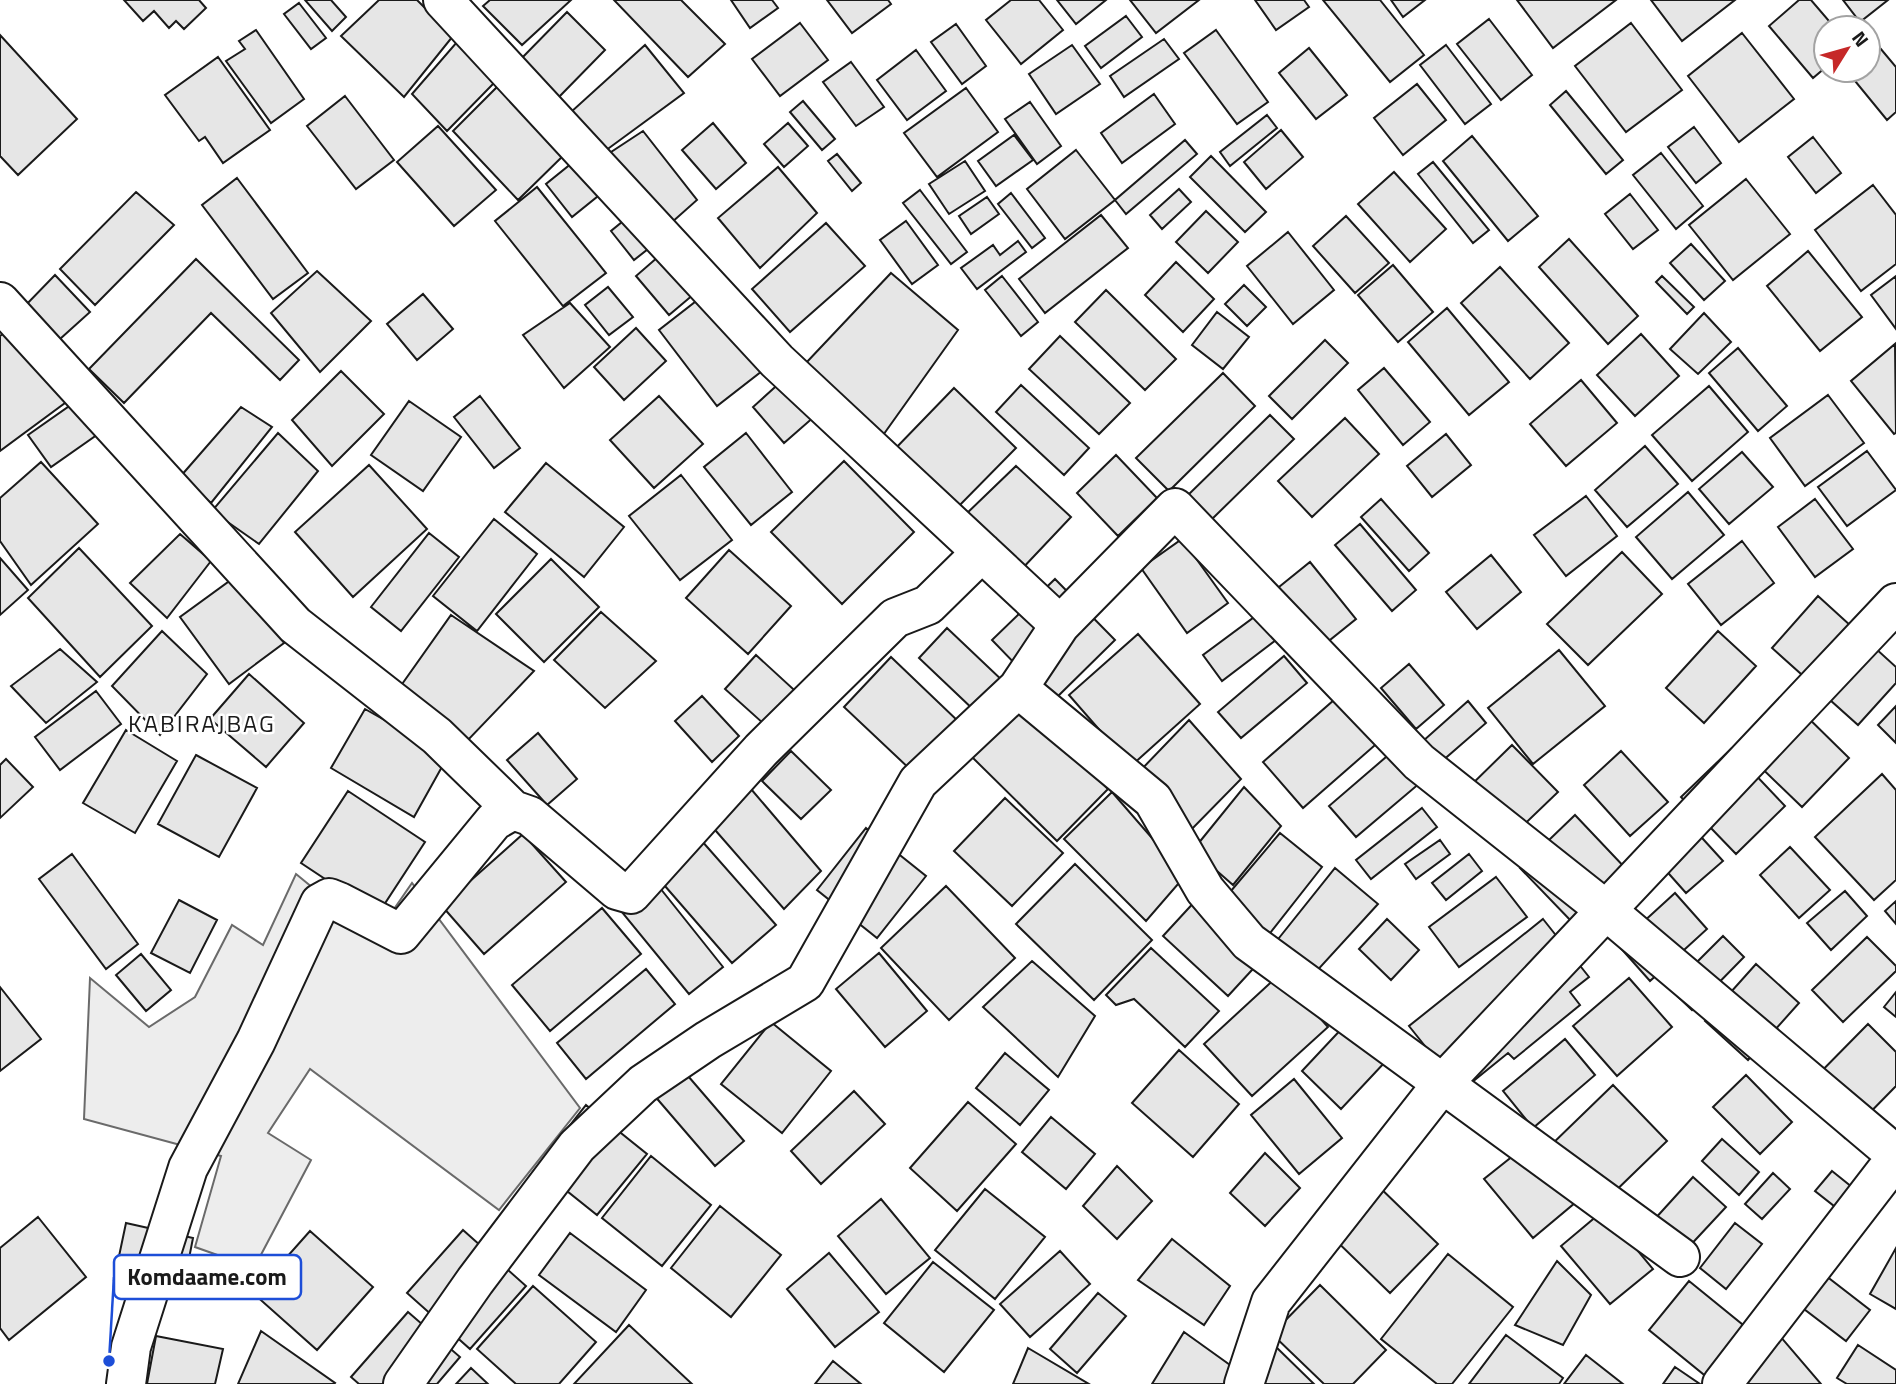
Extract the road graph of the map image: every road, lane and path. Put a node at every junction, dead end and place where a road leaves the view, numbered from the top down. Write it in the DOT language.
graph roads {
  1 [pos="443,0"];
  2 [pos="0,302"];
  3 [pos="982,552"];
  4 [pos="1896,603"];
  5 [pos="1060,625"];
  6 [pos="1018,688"];
  7 [pos="513,810"];
  8 [pos="1606,911"];
  9 [pos="1442,1084"];
  10 [pos="1896,1157"];
  11 [pos="1681,1257"];
  12 [pos="126,1384"];
  13 [pos="403,1384"];
  14 [pos="1244,1384"];
  15 [pos="1722,1384"];
  1 -- 3 [label="street"];
  2 -- 7 [label="street"];
  3 -- 5 [label="street"];
  3 -- 7 [label="street"];
  4 -- 8 [label="street"];
  5 -- 6 [label="street"];
  5 -- 8 [label="street"];
  6 -- 9 [label="street"];
  6 -- 13 [label="street"];
  7 -- 12 [label="street"];
  8 -- 9 [label="street"];
  8 -- 10 [label="street"];
  9 -- 11 [label="street"];
  9 -- 14 [label="street"];
  10 -- 15 [label="street"];
}
